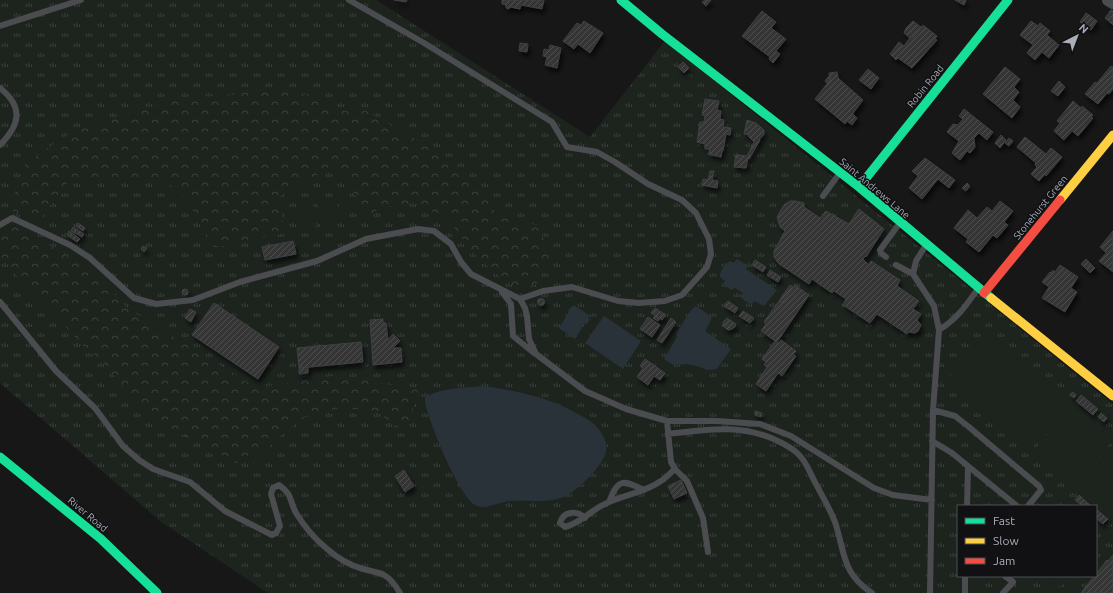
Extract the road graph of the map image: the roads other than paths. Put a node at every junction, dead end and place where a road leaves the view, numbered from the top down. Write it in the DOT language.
graph roads {
  1 [pos="81,0"];
  2 [pos="349,0"];
  3 [pos="621,0"];
  4 [pos="1008,0"];
  5 [pos="1108,0"];
  6 [pos="1113,3"];
  7 [pos="0,26"];
  8 [pos="0,88"];
  9 [pos="1113,135"];
  10 [pos="0,145"];
  11 [pos="840,172"];
  12 [pos="858,187"];
  13 [pos="823,196"];
  14 [pos="900,222"];
  15 [pos="0,225"];
  16 [pos="926,245"];
  17 [pos="886,257"];
  18 [pos="896,264"];
  19 [pos="913,274"];
  20 [pos="497,288"];
  21 [pos="981,291"];
  22 [pos="520,299"];
  23 [pos="0,302"];
  24 [pos="939,330"];
  25 [pos="536,354"];
  26 [pos="1113,396"];
  27 [pos="933,410"];
  28 [pos="667,421"];
  29 [pos="668,434"];
  30 [pos="932,441"];
  31 [pos="0,457"];
  32 [pos="968,467"];
  33 [pos="675,469"];
  34 [pos="644,490"];
  35 [pos="932,500"];
  36 [pos="609,502"];
  37 [pos="967,505"];
  38 [pos="1016,505"];
  39 [pos="1029,505"];
  40 [pos="585,518"];
  41 [pos="708,552"];
  42 [pos="965,577"];
  43 [pos="1007,577"];
  44 [pos="157,593"];
  45 [pos="400,593"];
  46 [pos="872,593"];
  47 [pos="930,593"];
  48 [pos="965,593"];
  49 [pos="1003,593"];
  1 -- 7 [label="lane"];
  2 -- 22 [label="lane"];
  3 -- 11 [label="street, Saint Andrews Lane"];
  4 -- 12 [label="street, Robin Road"];
  5 -- 6 [label="street"];
  8 -- 10 [label="lane"];
  9 -- 21 [label="street, Stonehurst Green"];
  11 -- 12 [label="street, Saint Andrews Lane"];
  11 -- 13 [label="lane"];
  12 -- 14 [label="street, Saint Andrews Lane"];
  14 -- 16 [label="street, Saint Andrews Lane"];
  14 -- 17 [label="lane"];
  15 -- 20 [label="lane"];
  16 -- 19 [label="lane"];
  16 -- 21 [label="street, Saint Andrews Lane"];
  18 -- 19 [label="lane"];
  19 -- 24 [label="lane"];
  20 -- 22 [label="lane"];
  20 -- 25 [label="lane"];
  21 -- 24 [label="lane"];
  21 -- 26 [label="street, Saint Andrews Lane"];
  22 -- 25 [label="lane"];
  23 -- 45 [label="lane"];
  24 -- 27 [label="lane"];
  25 -- 28 [label="lane"];
  27 -- 30 [label="lane"];
  27 -- 39 [label="lane"];
  28 -- 29 [label="lane"];
  28 -- 35 [label="lane"];
  29 -- 33 [label="lane"];
  29 -- 46 [label="lane"];
  30 -- 32 [label="lane"];
  30 -- 35 [label="lane"];
  31 -- 44 [label="street, River Road"];
  32 -- 37 [label="lane"];
  32 -- 38 [label="lane"];
  33 -- 34 [label="lane"];
  33 -- 41 [label="lane"];
  34 -- 36 [label="lane"];
  34 -- 36 [label="lane"];
  35 -- 47 [label="lane"];
  36 -- 40 [label="lane"];
  42 -- 48 [label="lane"];
  43 -- 49 [label="lane"];
}
